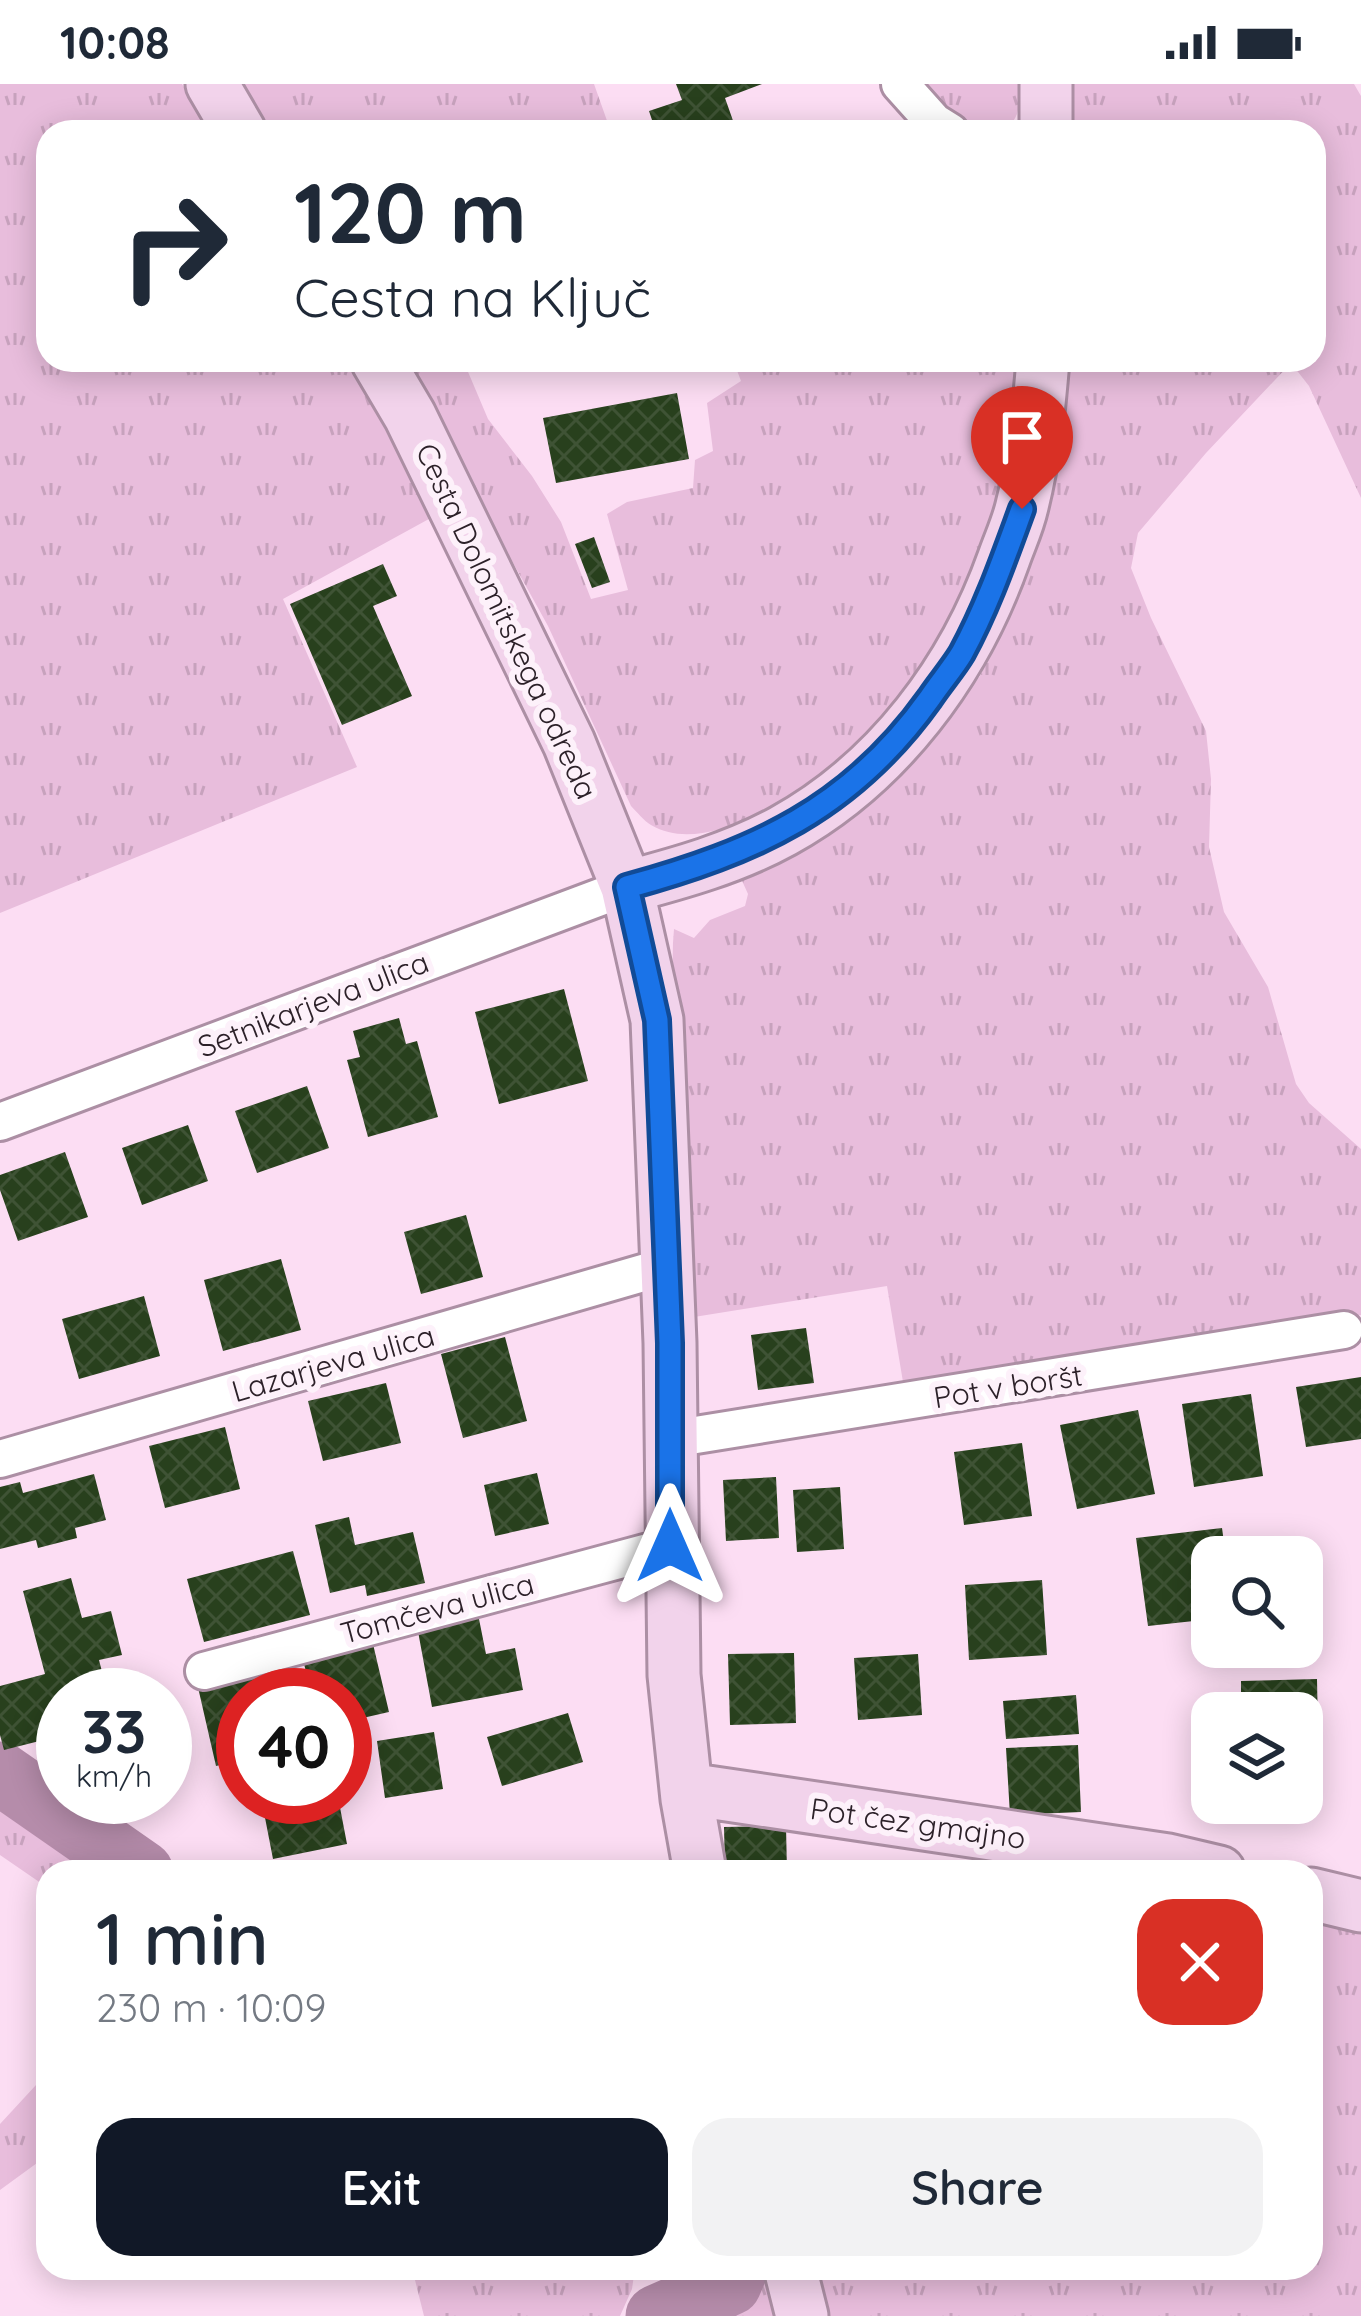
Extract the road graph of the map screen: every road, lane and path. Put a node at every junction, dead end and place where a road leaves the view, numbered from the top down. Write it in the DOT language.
graph roads {
  1 [pos="212,84"];
  2 [pos="900,84"];
  3 [pos="1046,84"];
  4 [pos="234,120"];
  5 [pos="932,120"];
  6 [pos="1046,120"];
  7 [pos="384,372"];
  8 [pos="1042,372"];
  9 [pos="627,887"];
  10 [pos="0,1122"];
  11 [pos="667,1266"];
  12 [pos="1344,1330"];
  13 [pos="671,1439"];
  14 [pos="0,1459"];
  15 [pos="670,1546"];
  16 [pos="204,1671"];
  17 [pos="687,1789"];
  18 [pos="698,1860"];
  19 [pos="1168,1860"];
  20 [pos="1323,1897"];
  21 [pos="1361,1906"];
  22 [pos="793,2280"];
  23 [pos="802,2316"];
  1 -- 4 [label="street"];
  2 -- 5 [label="street"];
  3 -- 6 [label="street"];
  7 -- 9 [label="street, Cesta Dolomitskega odreda"];
  8 -- 9 [label="street"];
  9 -- 10 [label="street, Setnikarjeva ulica"];
  9 -- 11 [label="street, Cesta Dolomitskega odreda"];
  11 -- 13 [label="street, Cesta Dolomitskega odreda"];
  11 -- 14 [label="street, Lazarjeva ulica"];
  12 -- 13 [label="street, Pot v boršt"];
  13 -- 15 [label="street, Cesta Dolomitskega odreda"];
  15 -- 16 [label="street, Tomčeva ulica"];
  15 -- 17 [label="street, Cesta Dolomitskega odreda"];
  17 -- 18 [label="street, Cesta Dolomitskega odreda"];
  17 -- 19 [label="street, Pot čez gmajno"];
  20 -- 21 [label="street"];
  22 -- 23 [label="street"];
}
